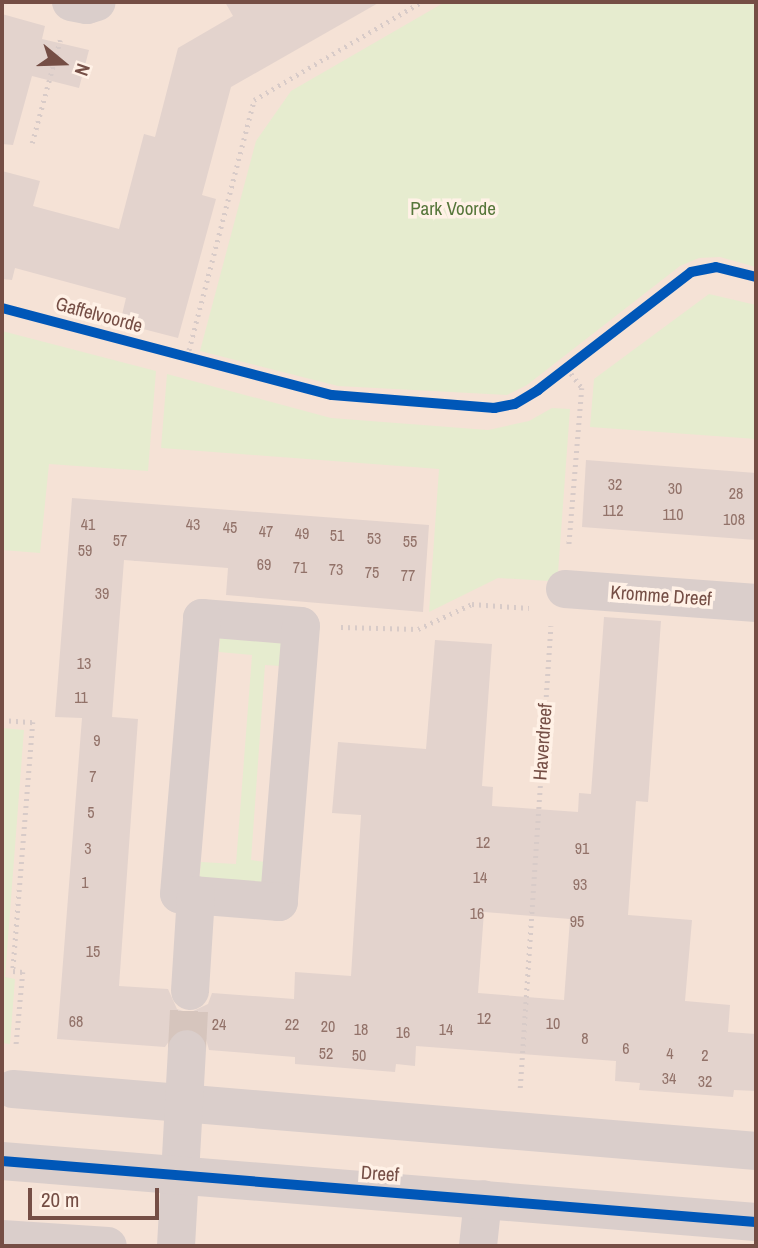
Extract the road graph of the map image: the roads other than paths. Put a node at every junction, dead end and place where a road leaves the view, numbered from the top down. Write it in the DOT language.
graph roads {
  1 [pos="97,2"];
  2 [pos="67,15"];
  3 [pos="559,599"];
  4 [pos="756,603"];
  5 [pos="196,895"];
  6 [pos="190,991"];
  7 [pos="187,1049"];
  8 [pos="13,1089"];
  9 [pos="183,1105"];
  10 [pos="756,1151"];
  11 [pos="2,1161"];
  12 [pos="178,1176"];
  13 [pos="483,1199"];
  14 [pos="756,1222"];
  15 [pos="2,1239"];
  16 [pos="108,1246"];
  17 [pos="176,1246"];
  18 [pos="478,1246"];
  1 -- 2 [label="street"];
  3 -- 4 [label="street, Kromme Dreef"];
  5 -- 5 [label="street"];
  5 -- 6 [label="street"];
  7 -- 9 [label="street"];
  8 -- 9 [label="street"];
  9 -- 10 [label="street"];
  9 -- 12 [label="street"];
  11 -- 12 [label="street, Dreef"];
  12 -- 13 [label="street, Dreef"];
  12 -- 17 [label="street"];
  13 -- 14 [label="street, Dreef"];
  13 -- 18 [label="street"];
  15 -- 16 [label="street"];
}
